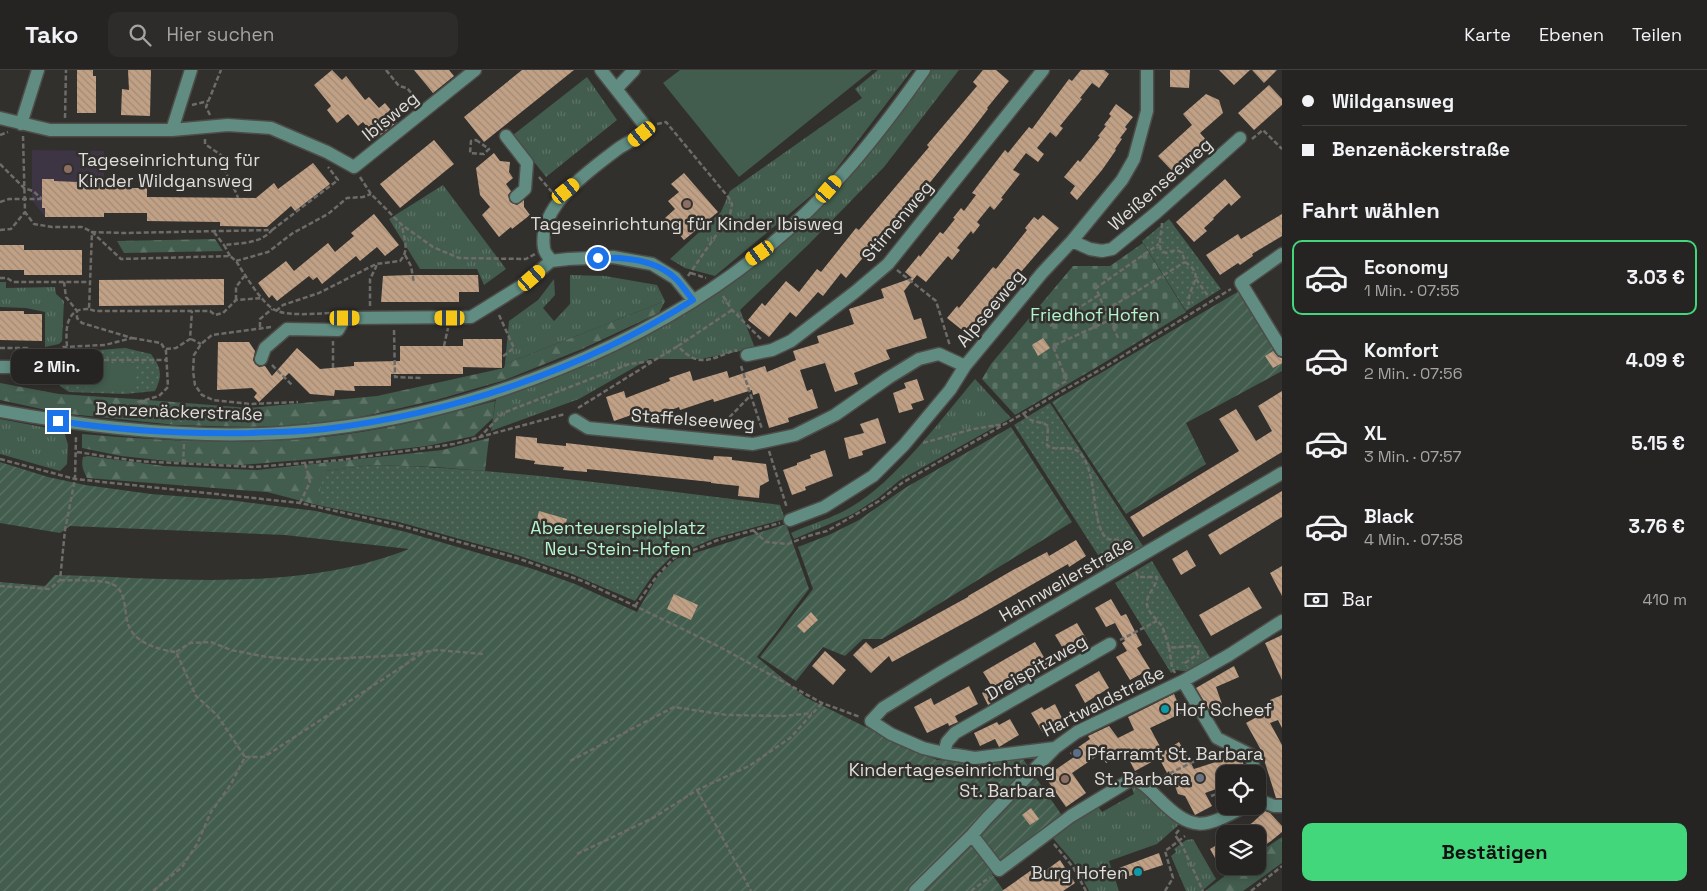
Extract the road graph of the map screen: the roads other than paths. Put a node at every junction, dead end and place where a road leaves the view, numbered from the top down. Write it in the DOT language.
graph roads {
  1 [pos="38,70"];
  2 [pos="191,70"];
  3 [pos="475,70"];
  4 [pos="600,70"];
  5 [pos="634,70"];
  6 [pos="924,70"];
  7 [pos="1043,70"];
  8 [pos="1147,70"];
  9 [pos="616,90"];
  10 [pos="0,118"];
  11 [pos="21,124"];
  12 [pos="172,130"];
  13 [pos="506,136"];
  14 [pos="1240,138"];
  15 [pos="516,197"];
  16 [pos="1072,241"];
  17 [pos="1282,254"];
  18 [pos="551,261"];
  19 [pos="693,300"];
  20 [pos="1282,350"];
  21 [pos="747,355"];
  22 [pos="265,361"];
  23 [pos="965,366"];
  24 [pos="0,367"];
  25 [pos="34,367"];
  26 [pos="0,411"];
  27 [pos="574,416"];
  28 [pos="1282,473"];
  29 [pos="790,520"];
  30 [pos="1282,622"];
  31 [pos="1110,644"];
  32 [pos="1183,681"];
  33 [pos="871,721"];
  34 [pos="1055,748"];
  35 [pos="944,753"];
  36 [pos="1253,765"];
  37 [pos="1266,803"];
  38 [pos="1282,806"];
  39 [pos="1227,815"];
  40 [pos="972,835"];
  41 [pos="915,891"];
  1 -- 11 [label="street"];
  2 -- 12 [label="street"];
  3 -- 12 [label="street, Ibisweg"];
  4 -- 9 [label="street"];
  5 -- 9 [label="street"];
  6 -- 19 [label="street, Benzenäckerstraße"];
  7 -- 21 [label="street, Stirnenweg"];
  8 -- 16 [label="street, Alpseeweg"];
  9 -- 18 [label="street"];
  10 -- 11 [label="street"];
  11 -- 12 [label="street"];
  13 -- 15 [label="street"];
  14 -- 16 [label="street, Weißenseeweg"];
  16 -- 23 [label="street, Alpseeweg"];
  17 -- 20 [label="street"];
  18 -- 19 [label="street"];
  18 -- 22 [label="street"];
  19 -- 26 [label="street, Benzenäckerstraße"];
  23 -- 27 [label="street, Staffelseeweg"];
  23 -- 29 [label="street, Alpseeweg"];
  24 -- 25 [label="street"];
  28 -- 33 [label="street, Hahnweilerstraße"];
  30 -- 32 [label="street, Hartwaldstraße"];
  31 -- 35 [label="street, Dreispitzweg"];
  32 -- 34 [label="street, Hartwaldstraße"];
  32 -- 36 [label="street"];
  33 -- 35 [label="street, Hartwaldstraße"];
  34 -- 35 [label="street, Hartwaldstraße"];
  34 -- 40 [label="street"];
  37 -- 38 [label="street"];
  39 -- 40 [label="street"];
  40 -- 41 [label="street"];
}
